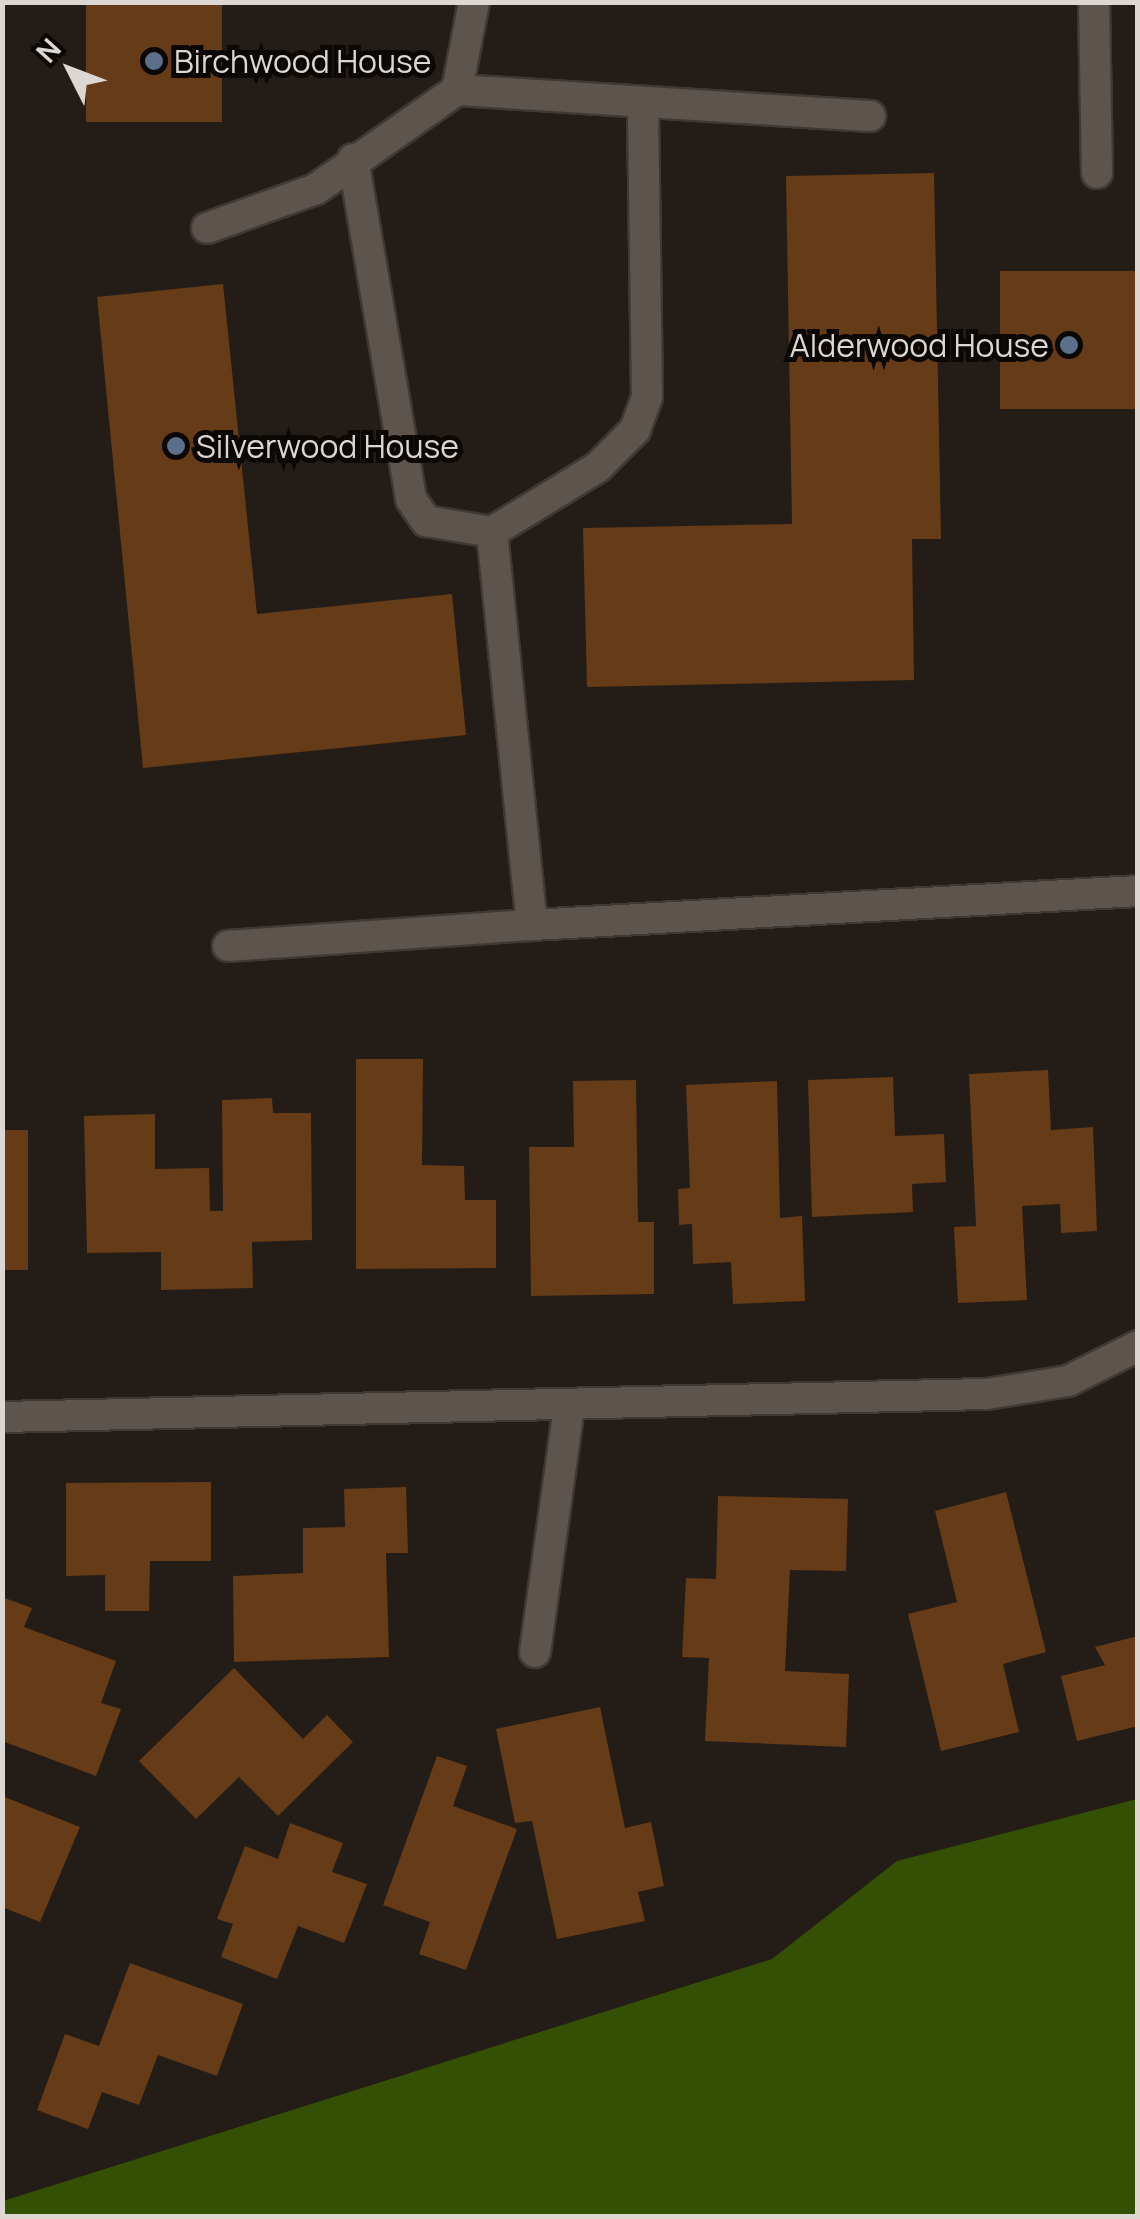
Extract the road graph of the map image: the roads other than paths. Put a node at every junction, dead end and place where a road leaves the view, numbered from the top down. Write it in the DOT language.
graph roads {
  1 [pos="474,2"];
  2 [pos="1094,2"];
  3 [pos="458,90"];
  4 [pos="643,106"];
  5 [pos="870,116"];
  6 [pos="353,159"];
  7 [pos="1097,174"];
  8 [pos="207,228"];
  9 [pos="492,532"];
  10 [pos="1138,892"];
  11 [pos="532,925"];
  12 [pos="228,946"];
  13 [pos="1138,1346"];
  14 [pos="569,1408"];
  15 [pos="2,1417"];
  16 [pos="535,1652"];
  1 -- 3 [label="street"];
  2 -- 7 [label="street"];
  3 -- 4 [label="street"];
  3 -- 6 [label="street"];
  4 -- 5 [label="street"];
  4 -- 9 [label="street"];
  6 -- 8 [label="street"];
  6 -- 9 [label="street"];
  9 -- 11 [label="street"];
  10 -- 11 [label="street"];
  11 -- 12 [label="street"];
  13 -- 14 [label="street"];
  14 -- 15 [label="street"];
  14 -- 16 [label="street"];
}
